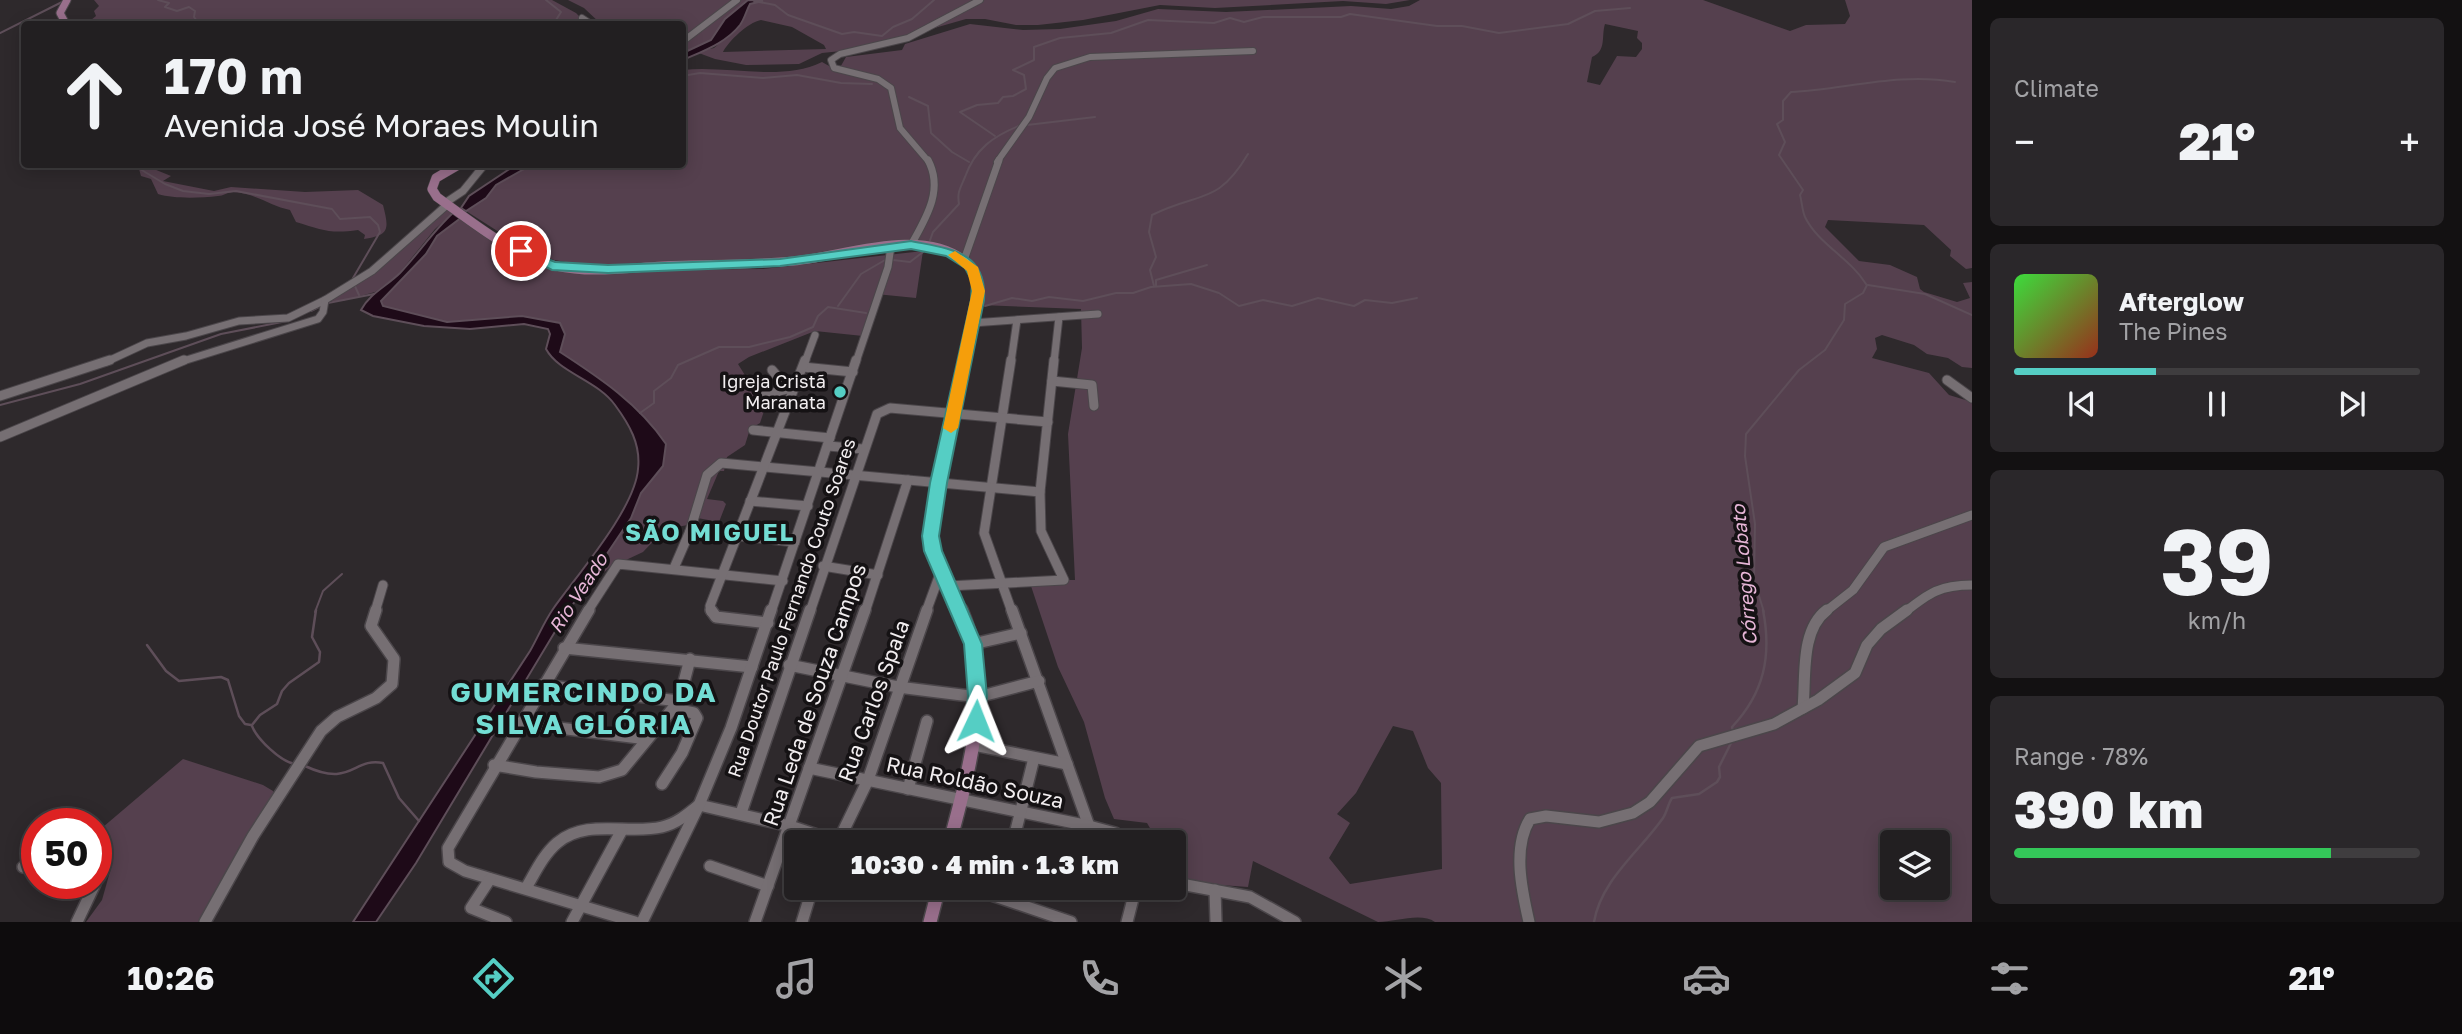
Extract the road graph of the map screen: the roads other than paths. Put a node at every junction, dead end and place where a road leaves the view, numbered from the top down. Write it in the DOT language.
graph roads {
  1 [pos="67,0"];
  2 [pos="737,0"];
  3 [pos="979,0"];
  4 [pos="582,18"];
  5 [pos="64,21"];
  6 [pos="586,21"];
  7 [pos="686,39"];
  8 [pos="1253,51"];
  9 [pos="452,168"];
  10 [pos="482,168"];
  11 [pos="449,205"];
  12 [pos="911,245"];
  13 [pos="891,246"];
  14 [pos="964,260"];
  15 [pos="325,300"];
  16 [pos="1098,314"];
  17 [pos="1059,317"];
  18 [pos="1017,320"];
  19 [pos="972,323"];
  20 [pos="815,335"];
  21 [pos="803,367"];
  22 [pos="772,370"];
  23 [pos="853,372"];
  24 [pos="1947,380"];
  25 [pos="1052,381"];
  26 [pos="791,388"];
  27 [pos="0,397"];
  28 [pos="759,397"];
  29 [pos="1972,398"];
  30 [pos="1094,406"];
  31 [pos="954,414"];
  32 [pos="1001,418"];
  33 [pos="1048,422"];
  34 [pos="753,430"];
  35 [pos="778,432"];
  36 [pos="0,437"];
  37 [pos="829,442"];
  38 [pos="863,449"];
  39 [pos="764,466"];
  40 [pos="819,471"];
  41 [pos="856,475"];
  42 [pos="908,480"];
  43 [pos="939,483"];
  44 [pos="989,488"];
  45 [pos="1040,492"];
  46 [pos="750,501"];
  47 [pos="808,506"];
  48 [pos="1972,515"];
  49 [pos="690,531"];
  50 [pos="736,537"];
  51 [pos="795,542"];
  52 [pos="823,566"];
  53 [pos="674,568"];
  54 [pos="941,571"];
  55 [pos="724,575"];
  56 [pos="878,575"];
  57 [pos="783,581"];
  58 [pos="1003,583"];
  59 [pos="383,585"];
  60 [pos="1972,585"];
  61 [pos="948,586"];
  62 [pos="768,623"];
  63 [pos="1021,633"];
  64 [pos="973,644"];
  65 [pos="564,648"];
  66 [pos="690,659"];
  67 [pos="789,665"];
  68 [pos="752,667"];
  69 [pos="843,678"];
  70 [pos="1040,681"];
  71 [pos="542,685"];
  72 [pos="898,687"];
  73 [pos="978,696"];
  74 [pos="676,705"];
  75 [pos="1803,708"];
  76 [pos="927,721"];
  77 [pos="519,723"];
  78 [pos="646,739"];
  79 [pos="974,745"];
  80 [pos="1034,758"];
  81 [pos="1067,764"];
  82 [pos="494,765"];
  83 [pos="809,768"];
  84 [pos="868,780"];
  85 [pos="662,784"];
  86 [pos="908,789"];
  87 [pos="960,800"];
  88 [pos="699,805"];
  89 [pos="741,813"];
  90 [pos="1021,813"];
  91 [pos="790,826"];
  92 [pos="1089,826"];
  93 [pos="622,830"];
  94 [pos="802,830"];
  95 [pos="844,830"];
  96 [pos="953,830"];
  97 [pos="1016,830"];
  98 [pos="1104,830"];
  99 [pos="710,866"];
  100 [pos="490,879"];
  101 [pos="1186,885"];
  102 [pos="768,886"];
  103 [pos="526,888"];
  104 [pos="1215,890"];
  105 [pos="88,899"];
  106 [pos="809,900"];
  107 [pos="936,900"];
  108 [pos="1019,900"];
  109 [pos="1133,900"];
  110 [pos="581,905"];
  111 [pos="77,922"];
  112 [pos="205,922"];
  113 [pos="506,922"];
  114 [pos="572,922"];
  115 [pos="635,922"];
  116 [pos="642,922"];
  117 [pos="755,922"];
  118 [pos="802,922"];
  119 [pos="930,922"];
  120 [pos="1071,922"];
  121 [pos="1127,922"];
  122 [pos="1216,922"];
  123 [pos="1295,922"];
  124 [pos="1529,922"];
  1 -- 5 [label="main road"];
  2 -- 7 [label="street"];
  3 -- 12 [label="street"];
  4 -- 6 [label="street"];
  8 -- 14 [label="street"];
  9 -- 11 [label="main road"];
  10 -- 11 [label="street"];
  11 -- 13 [label="main road"];
  11 -- 15 [label="street"];
  12 -- 13 [label="main road"];
  12 -- 14 [label="main road"];
  13 -- 23 [label="street"];
  14 -- 19 [label="main road"];
  15 -- 27 [label="street"];
  15 -- 36 [label="street"];
  16 -- 17 [label="street"];
  17 -- 18 [label="street"];
  17 -- 25 [label="street"];
  18 -- 19 [label="street"];
  18 -- 32 [label="street"];
  19 -- 31 [label="main road"];
  20 -- 21 [label="street"];
  21 -- 23 [label="street"];
  21 -- 26 [label="street"];
  22 -- 26 [label="street"];
  23 -- 37 [label="street"];
  24 -- 29 [label="street"];
  25 -- 30 [label="street"];
  25 -- 33 [label="street"];
  26 -- 28 [label="street"];
  26 -- 35 [label="street"];
  31 -- 32 [label="street"];
  31 -- 38 [label="street, Rua Doutor Paulo Fernando Couto Soares"];
  31 -- 43 [label="main road"];
  32 -- 33 [label="street"];
  32 -- 44 [label="street"];
  33 -- 45 [label="street"];
  34 -- 35 [label="street"];
  35 -- 37 [label="street"];
  35 -- 39 [label="street"];
  37 -- 38 [label="street"];
  37 -- 40 [label="street"];
  38 -- 41 [label="street, Rua Doutor Paulo Fernando Couto Soares"];
  39 -- 40 [label="street"];
  39 -- 46 [label="street"];
  39 -- 49 [label="street"];
  40 -- 41 [label="street"];
  40 -- 47 [label="street"];
  41 -- 42 [label="street"];
  41 -- 52 [label="street, Rua Doutor Paulo Fernando Couto Soares"];
  42 -- 43 [label="street"];
  42 -- 56 [label="street, Rua Leda de Souza Campos"];
  43 -- 44 [label="street"];
  43 -- 54 [label="main road"];
  44 -- 45 [label="street"];
  44 -- 58 [label="street"];
  45 -- 58 [label="street"];
  46 -- 47 [label="street"];
  46 -- 50 [label="street"];
  47 -- 51 [label="street"];
  48 -- 75 [label="street"];
  49 -- 50 [label="street"];
  49 -- 53 [label="street"];
  50 -- 51 [label="street"];
  50 -- 55 [label="street"];
  51 -- 57 [label="street"];
  52 -- 56 [label="street"];
  52 -- 67 [label="street, Rua Doutor Paulo Fernando Couto Soares"];
  53 -- 55 [label="street"];
  53 -- 65 [label="street"];
  54 -- 61 [label="main road"];
  54 -- 72 [label="street, Rua Carlos Spala"];
  55 -- 57 [label="street"];
  55 -- 62 [label="street"];
  56 -- 69 [label="street, Rua Leda de Souza Campos"];
  57 -- 62 [label="street"];
  58 -- 61 [label="street"];
  58 -- 63 [label="street"];
  59 -- 112 [label="street"];
  60 -- 75 [label="street"];
  61 -- 64 [label="main road"];
  62 -- 68 [label="street"];
  63 -- 64 [label="street"];
  63 -- 70 [label="street"];
  64 -- 73 [label="main road"];
  65 -- 66 [label="street"];
  65 -- 71 [label="street"];
  66 -- 68 [label="street"];
  66 -- 74 [label="street"];
  67 -- 69 [label="street"];
  67 -- 89 [label="street, Rua Doutor Paulo Fernando Couto Soares"];
  68 -- 88 [label="street"];
  69 -- 72 [label="street"];
  69 -- 83 [label="street, Rua Leda de Souza Campos"];
  70 -- 73 [label="street"];
  70 -- 81 [label="street"];
  71 -- 74 [label="street"];
  71 -- 77 [label="street"];
  72 -- 73 [label="street"];
  72 -- 84 [label="street, Rua Carlos Spala"];
  73 -- 79 [label="main road"];
  74 -- 78 [label="street"];
  74 -- 85 [label="street"];
  75 -- 124 [label="street"];
  76 -- 86 [label="street"];
  77 -- 78 [label="street"];
  77 -- 82 [label="street"];
  78 -- 82 [label="street"];
  79 -- 80 [label="street"];
  79 -- 87 [label="main road"];
  80 -- 81 [label="street"];
  80 -- 90 [label="street"];
  81 -- 92 [label="street"];
  82 -- 100 [label="street"];
  83 -- 84 [label="street, Rua Roldão Souza"];
  83 -- 91 [label="street, Rua Leda de Souza Campos"];
  84 -- 86 [label="street, Rua Roldão Souza"];
  84 -- 95 [label="street, Rua Carlos Spala"];
  86 -- 87 [label="street, Rua Roldão Souza"];
  87 -- 90 [label="street, Rua Roldão Souza"];
  87 -- 96 [label="main road"];
  88 -- 89 [label="street"];
  88 -- 93 [label="street"];
  88 -- 116 [label="street"];
  89 -- 91 [label="street"];
  90 -- 92 [label="street, Rua Roldão Souza"];
  90 -- 97 [label="street"];
  91 -- 94 [label="street"];
  91 -- 102 [label="street, Rua Leda de Souza Campos"];
  92 -- 98 [label="street, Rua Roldão Souza"];
  93 -- 103 [label="street"];
  93 -- 110 [label="street"];
  99 -- 102 [label="street"];
  100 -- 103 [label="street"];
  100 -- 113 [label="street"];
  101 -- 104 [label="street"];
  102 -- 117 [label="street, Rua Leda de Souza Campos"];
  103 -- 110 [label="street"];
  104 -- 122 [label="street"];
  104 -- 123 [label="street"];
  105 -- 111 [label="street"];
  106 -- 118 [label="street"];
  107 -- 119 [label="main road"];
  108 -- 120 [label="street"];
  109 -- 121 [label="street"];
  110 -- 114 [label="street"];
  110 -- 115 [label="street"];
}
